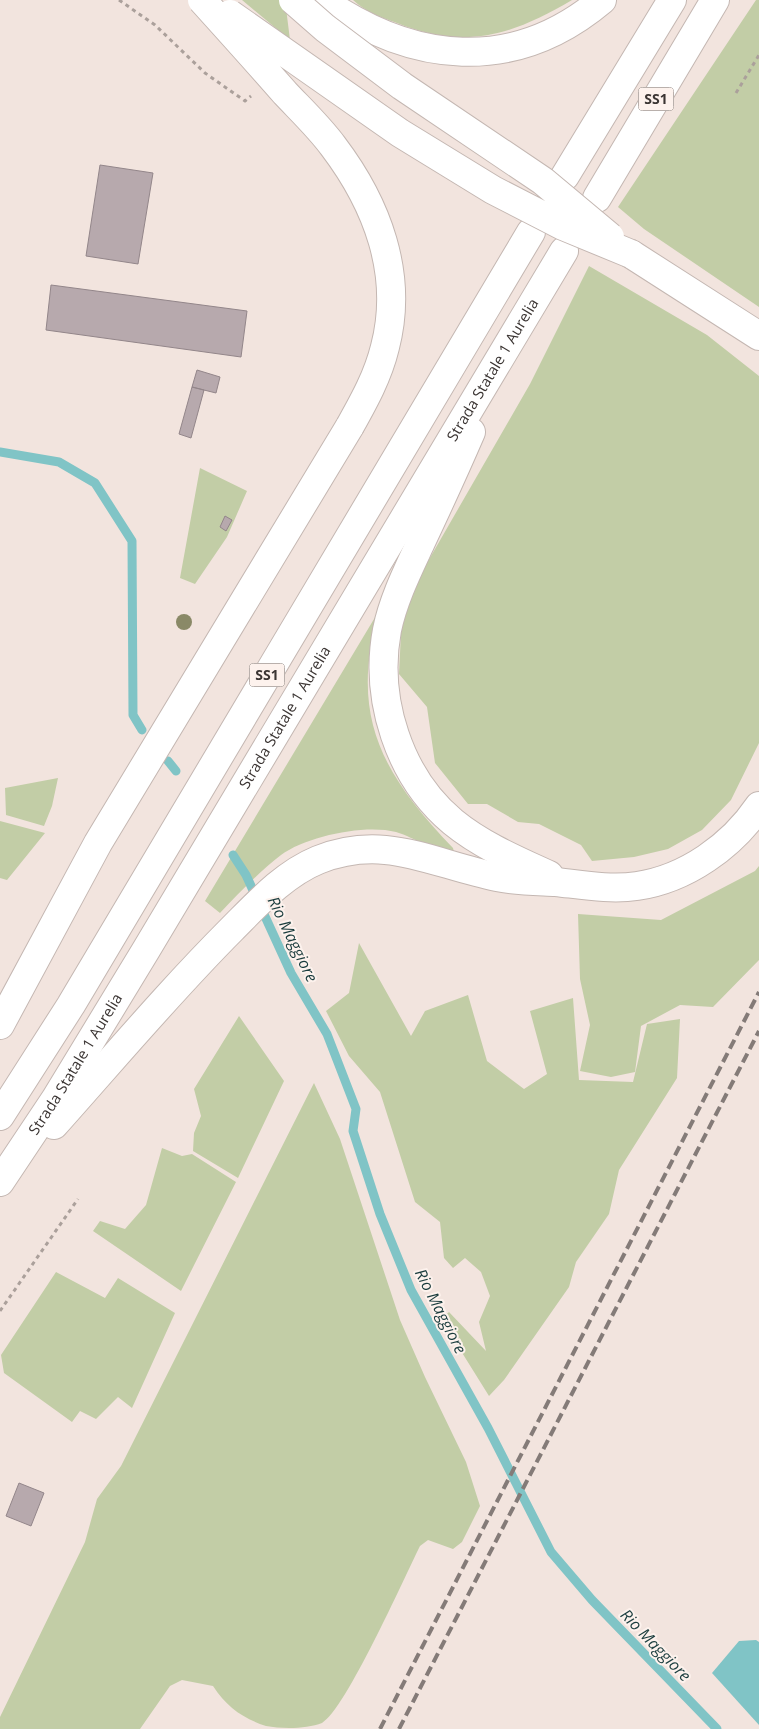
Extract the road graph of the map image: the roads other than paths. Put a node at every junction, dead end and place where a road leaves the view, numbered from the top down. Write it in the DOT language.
graph roads {
  1 [pos="202,0"];
  2 [pos="211,0"];
  3 [pos="293,0"];
  4 [pos="322,0"];
  5 [pos="602,0"];
  6 [pos="672,0"];
  7 [pos="716,0"];
  8 [pos="565,176"];
  9 [pos="596,198"];
  10 [pos="531,232"];
  11 [pos="564,251"];
  12 [pos="631,254"];
  13 [pos="527,309"];
  14 [pos="759,336"];
  15 [pos="759,806"];
  16 [pos="568,884"];
  17 [pos="0,1025"];
  18 [pos="0,1116"];
  19 [pos="0,1182"];
  20 [pos="0,1186"];
  1 -- 17 [label="highway, bridge"];
  2 -- 12 [label="highway, bridge"];
  3 -- 12 [label="highway, bridge"];
  4 -- 5 [label="highway"];
  6 -- 8 [label="highway, SS1"];
  7 -- 9 [label="highway, SS1"];
  10 -- 18 [label="highway, SS1"];
  11 -- 13 [label="highway, Strada Statale 1 Aurelia / SS1"];
  12 -- 14 [label="highway"];
  13 -- 16 [label="highway"];
  13 -- 19 [label="highway, Strada Statale 1 Aurelia / SS1"];
  15 -- 16 [label="highway"];
  16 -- 20 [label="highway"];
}
